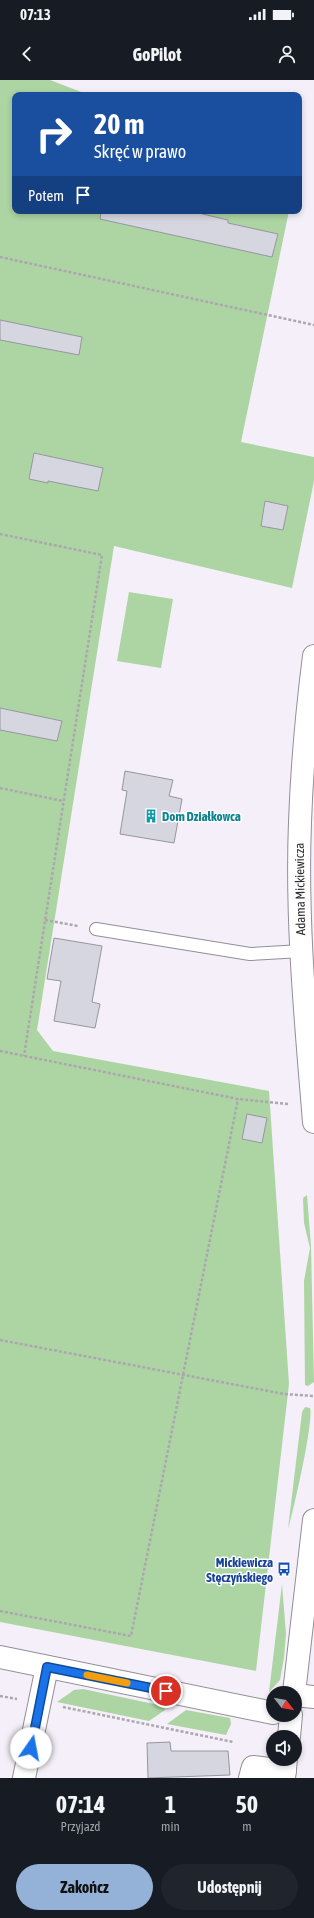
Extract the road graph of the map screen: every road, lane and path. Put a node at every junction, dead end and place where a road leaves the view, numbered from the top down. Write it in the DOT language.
graph roads {
  1 [pos="0,257"];
  2 [pos="314,325"];
  3 [pos="0,534"];
  4 [pos="314,656"];
  5 [pos="0,788"];
  6 [pos="63,801"];
  7 [pos="45,920"];
  8 [pos="96,929"];
  9 [pos="302,952"];
  10 [pos="0,1051"];
  11 [pos="24,1056"];
  12 [pos="238,1099"];
  13 [pos="313,1113"];
  14 [pos="0,1340"];
  15 [pos="183,1375"];
  16 [pos="314,1396"];
  17 [pos="314,1520"];
  18 [pos="0,1611"];
  19 [pos="0,1657"];
  20 [pos="47,1667"];
  21 [pos="295,1686"];
  22 [pos="0,1696"];
  23 [pos="302,1696"];
  24 [pos="314,1698"];
  25 [pos="40,1702"];
  26 [pos="266,1715"];
  27 [pos="233,1742"];
  28 [pos="285,1769"];
  29 [pos="24,1778"];
  30 [pos="250,1778"];
  1 -- 2 [label="path"];
  3 -- 6 [label="path"];
  4 -- 9 [label="street, Adama Mickiewicza"];
  5 -- 6 [label="path"];
  6 -- 7 [label="path"];
  7 -- 8 [label="path"];
  7 -- 11 [label="path"];
  8 -- 9 [label="lane"];
  9 -- 13 [label="street, Adama Mickiewicza"];
  10 -- 11 [label="path"];
  11 -- 12 [label="path"];
  12 -- 13 [label="path"];
  12 -- 15 [label="path"];
  14 -- 15 [label="path"];
  15 -- 16 [label="path"];
  15 -- 18 [label="path"];
  17 -- 21 [label="street"];
  19 -- 20 [label="street"];
  20 -- 25 [label="street"];
  20 -- 26 [label="street"];
  22 -- 25 [label="path"];
  23 -- 24 [label="street"];
  25 -- 27 [label="path"];
  25 -- 29 [label="street"];
  28 -- 30 [label="street"];
}
